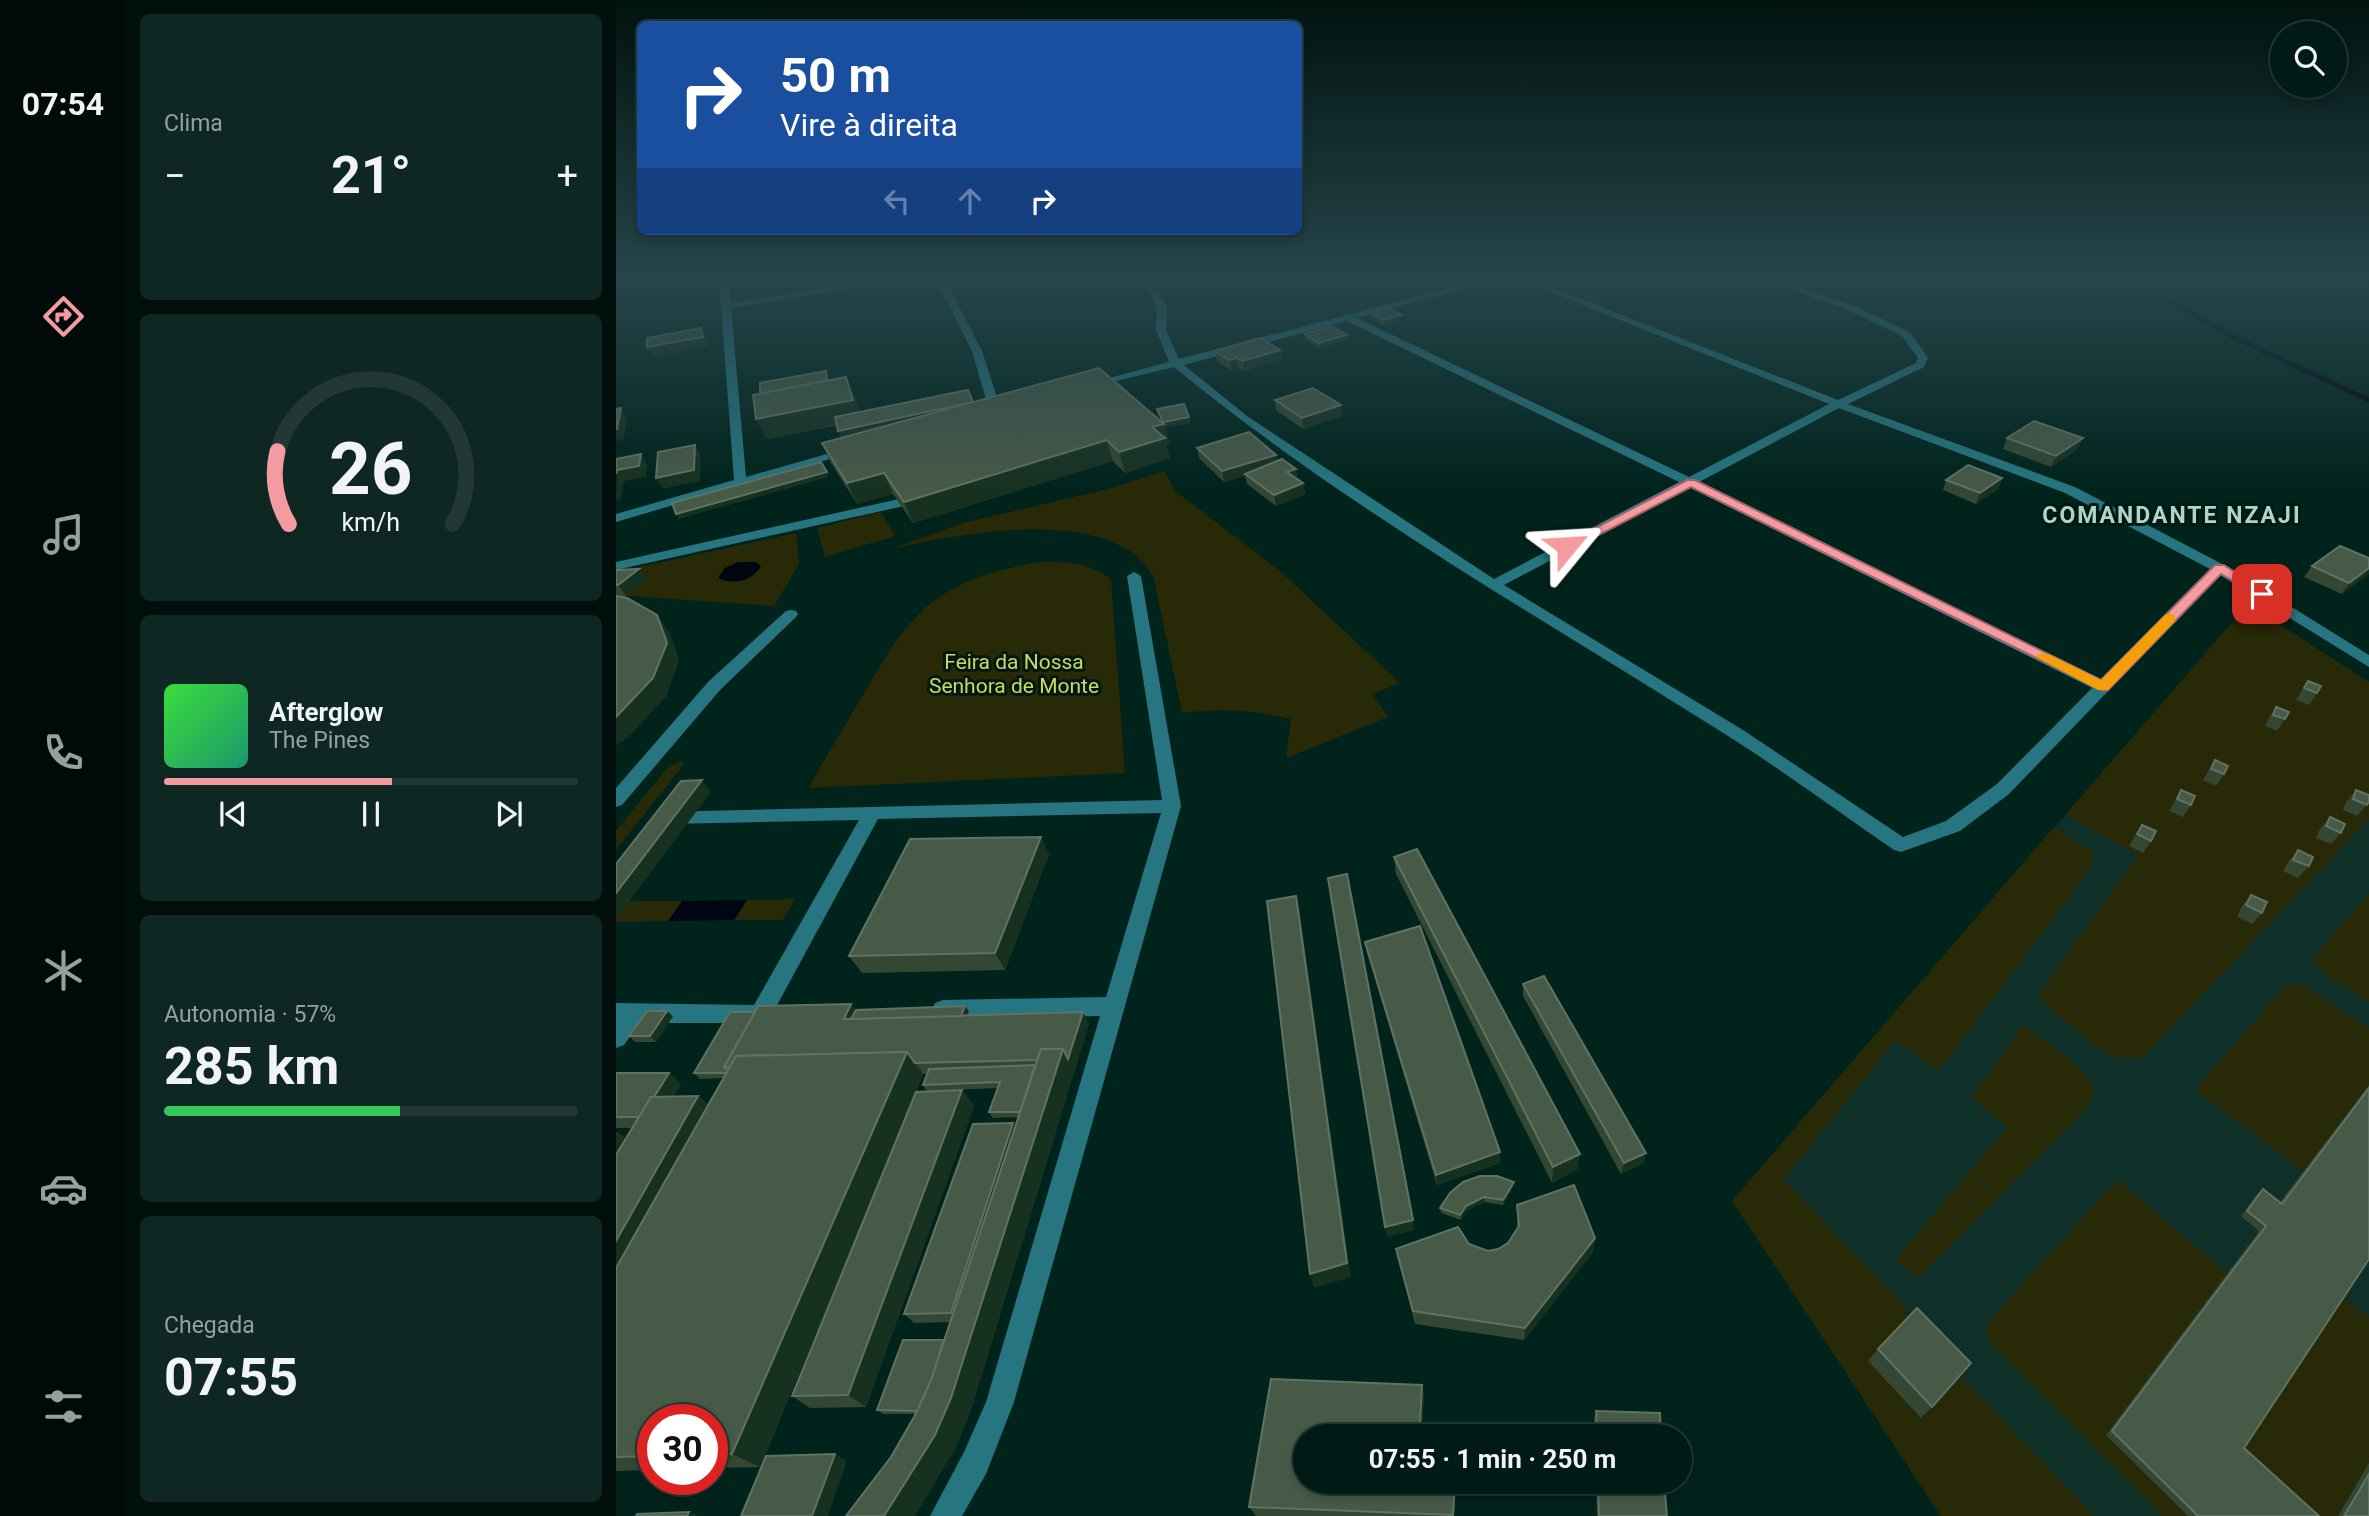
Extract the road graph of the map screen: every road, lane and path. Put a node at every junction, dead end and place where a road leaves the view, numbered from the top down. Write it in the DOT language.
graph roads {
  1 [pos="730,350"];
  2 [pos="976,350"];
  3 [pos="1169,350"];
  4 [pos="1225,350"];
  5 [pos="1415,350"];
  6 [pos="1701,350"];
  7 [pos="1917,350"];
  8 [pos="1175,363"];
  9 [pos="1072,391"];
  10 [pos="1838,404"];
  11 [pos="1008,409"];
  12 [pos="996,413"];
  13 [pos="982,416"];
  14 [pos="861,449"];
  15 [pos="740,481"];
  16 [pos="1691,483"];
  17 [pos="899,503"];
  18 [pos="616,518"];
  19 [pos="616,566"];
  20 [pos="2220,568"];
  21 [pos="1134,576"];
  22 [pos="1493,585"];
  23 [pos="791,614"];
  24 [pos="2369,662"];
  25 [pos="2103,687"];
  26 [pos="616,800"];
  27 [pos="1172,806"];
  28 [pos="873,812"];
  29 [pos="667,817"];
  30 [pos="1115,1006"];
  31 [pos="924,1010"];
  32 [pos="625,1013"];
  33 [pos="761,1013"];
  34 [pos="788,1013"];
  35 [pos="616,1038"];
  36 [pos="945,1516"];
  1 -- 15 [label="street"];
  2 -- 12 [label="street"];
  3 -- 8 [label="street"];
  4 -- 8 [label="street"];
  5 -- 16 [label="street"];
  6 -- 10 [label="street"];
  7 -- 10 [label="street"];
  8 -- 9 [label="street"];
  8 -- 22 [label="street"];
  10 -- 16 [label="street"];
  10 -- 20 [label="street"];
  11 -- 12 [label="street"];
  12 -- 13 [label="street"];
  14 -- 15 [label="street"];
  15 -- 18 [label="street"];
  16 -- 22 [label="street"];
  16 -- 25 [label="street"];
  17 -- 19 [label="street"];
  20 -- 24 [label="street"];
  20 -- 25 [label="street"];
  21 -- 27 [label="street"];
  22 -- 25 [label="street"];
  23 -- 26 [label="street"];
  27 -- 28 [label="street"];
  27 -- 30 [label="street"];
  28 -- 29 [label="street"];
  28 -- 33 [label="street"];
  30 -- 31 [label="street"];
  30 -- 36 [label="street"];
  32 -- 33 [label="street"];
  32 -- 35 [label="street"];
  33 -- 34 [label="street"];
}
